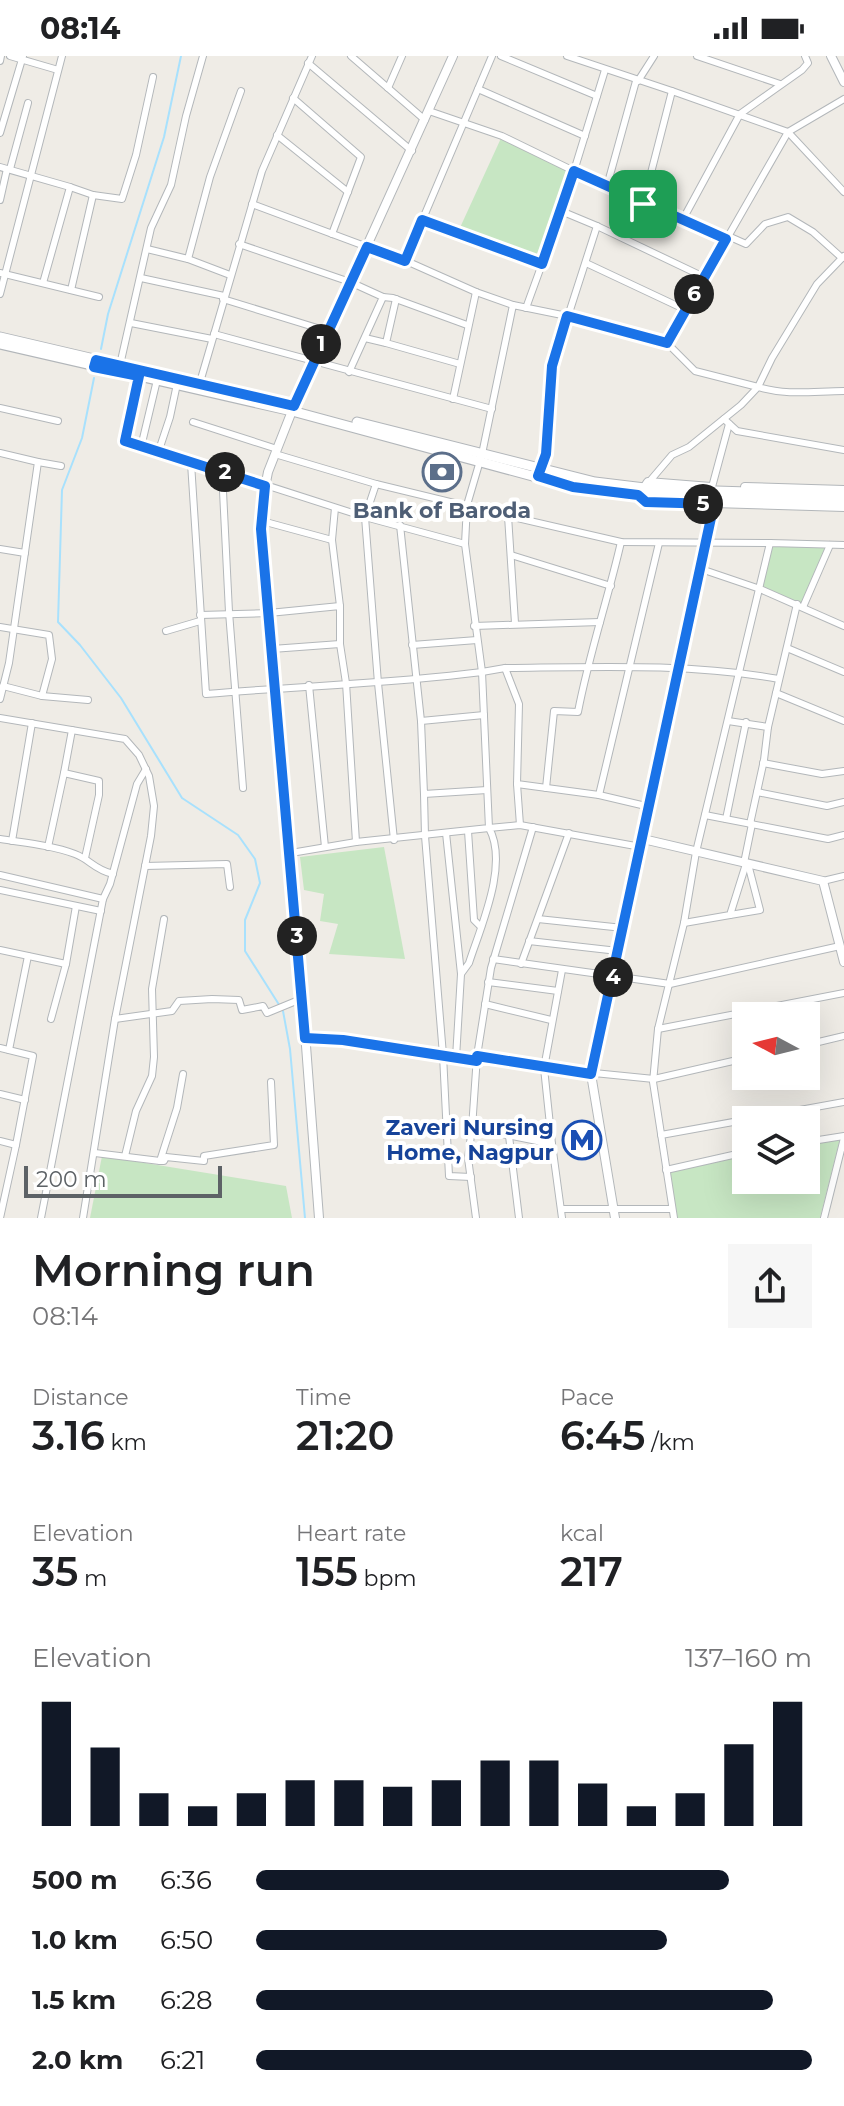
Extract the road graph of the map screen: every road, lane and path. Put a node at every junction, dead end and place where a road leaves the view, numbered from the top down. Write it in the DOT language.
graph roads {
  1 [pos="10,56"];
  2 [pos="62,56"];
  3 [pos="203,56"];
  4 [pos="351,56"];
  5 [pos="402,56"];
  6 [pos="453,56"];
  7 [pos="492,56"];
  8 [pos="501,56"];
  9 [pos="567,56"];
  10 [pos="654,56"];
  11 [pos="697,56"];
  12 [pos="805,56"];
  13 [pos="834,57"];
  14 [pos="23,58"];
  15 [pos="310,60"];
  16 [pos="58,70"];
  17 [pos="605,70"];
  18 [pos="153,77"];
  19 [pos="637,81"];
  20 [pos="844,82"];
  21 [pos="780,84"];
  22 [pos="388,88"];
  23 [pos="478,89"];
  24 [pos="241,91"];
  25 [pos="672,91"];
  26 [pos="597,96"];
  27 [pos="293,98"];
  28 [pos="844,99"];
  29 [pos="28,103"];
  30 [pos="740,114"];
  31 [pos="427,115"];
  32 [pos="463,124"];
  33 [pos="788,132"];
  34 [pos="0,133"];
  35 [pos="277,135"];
  36 [pos="585,136"];
  37 [pos="412,151"];
  38 [pos="6,168"];
  39 [pos="574,171"];
  40 [pos="31,174"];
  41 [pos="607,186"];
  42 [pos="70,187"];
  43 [pos="348,192"];
  44 [pos="844,192"];
  45 [pos="93,195"];
  46 [pos="0,200"];
  47 [pos="252,204"];
  48 [pos="643,204"];
  49 [pos="561,211"];
  50 [pos="422,220"];
  51 [pos="682,221"];
  52 [pos="597,226"];
  53 [pos="332,234"];
  54 [pos="727,237"];
  55 [pos="239,244"];
  56 [pos="367,247"];
  57 [pos="147,249"];
  58 [pos="843,257"];
  59 [pos="188,259"];
  60 [pos="405,261"];
  61 [pos="586,263"];
  62 [pos="542,264"];
  63 [pos="2,274"];
  64 [pos="230,275"];
  65 [pos="704,277"];
  66 [pos="141,278"];
  67 [pos="350,282"];
  68 [pos="43,283"];
  69 [pos="71,290"];
  70 [pos="476,292"];
  71 [pos="0,294"];
  72 [pos="99,297"];
  73 [pos="383,297"];
  74 [pos="224,298"];
  75 [pos="396,299"];
  76 [pos="513,305"];
  77 [pos="526,308"];
  78 [pos="686,310"];
  79 [pos="567,316"];
  80 [pos="131,323"];
  81 [pos="467,325"];
  82 [pos="327,331"];
  83 [pos="213,336"];
  84 [pos="0,337"];
  85 [pos="365,338"];
  86 [pos="386,343"];
  87 [pos="667,343"];
  88 [pos="0,344"];
  89 [pos="313,363"];
  90 [pos="95,364"];
  91 [pos="460,364"];
  92 [pos="120,365"];
  93 [pos="349,372"];
  94 [pos="139,376"];
  95 [pos="157,380"];
  96 [pos="177,384"];
  97 [pos="199,387"];
  98 [pos="758,387"];
  99 [pos="844,391"];
  100 [pos="453,399"];
  101 [pos="0,408"];
  102 [pos="293,408"];
  103 [pos="492,409"];
  104 [pos="58,421"];
  105 [pos="193,422"];
  106 [pos="727,422"];
  107 [pos="141,447"];
  108 [pos="844,450"];
  109 [pos="276,452"];
  110 [pos="0,453"];
  111 [pos="158,453"];
  112 [pos="481,458"];
  113 [pos="38,462"];
  114 [pos="191,463"];
  115 [pos="61,466"];
  116 [pos="222,471"];
  117 [pos="539,473"];
  118 [pos="376,484"];
  119 [pos="265,486"];
  120 [pos="712,487"];
  121 [pos="647,490"];
  122 [pos="844,492"];
  123 [pos="844,502"];
  124 [pos="714,504"];
  125 [pos="467,505"];
  126 [pos="335,508"];
  127 [pos="844,508"];
  128 [pos="508,516"];
  129 [pos="365,517"];
  130 [pos="262,521"];
  131 [pos="400,525"];
  132 [pos="332,540"];
  133 [pos="621,542"];
  134 [pos="659,543"];
  135 [pos="770,543"];
  136 [pos="465,544"];
  137 [pos="707,544"];
  138 [pos="830,545"];
  139 [pos="844,545"];
  140 [pos="0,549"];
  141 [pos="25,553"];
  142 [pos="511,555"];
  143 [pos="701,569"];
  144 [pos="611,586"];
  145 [pos="760,589"];
  146 [pos="340,606"];
  147 [pos="800,606"];
  148 [pos="229,612"];
  149 [pos="269,613"];
  150 [pos="200,618"];
  151 [pos="600,622"];
  152 [pos="515,623"];
  153 [pos="844,624"];
  154 [pos="474,626"];
  155 [pos="0,627"];
  156 [pos="14,629"];
  157 [pos="166,631"];
  158 [pos="477,640"];
  159 [pos="340,644"];
  160 [pos="412,645"];
  161 [pos="787,648"];
  162 [pos="272,649"];
  163 [pos="587,667"];
  164 [pos="631,667"];
  165 [pos="505,668"];
  166 [pos="680,668"];
  167 [pos="4,669"];
  168 [pos="482,672"];
  169 [pos="740,672"];
  170 [pos="844,672"];
  171 [pos="779,679"];
  172 [pos="415,681"];
  173 [pos="346,683"];
  174 [pos="378,683"];
  175 [pos="309,685"];
  176 [pos="3,686"];
  177 [pos="276,689"];
  178 [pos="237,692"];
  179 [pos="776,693"];
  180 [pos="42,696"];
  181 [pos="0,699"];
  182 [pos="88,700"];
  183 [pos="484,715"];
  184 [pos="0,718"];
  185 [pos="421,721"];
  186 [pos="728,721"];
  187 [pos="844,721"];
  188 [pos="746,722"];
  189 [pos="32,723"];
  190 [pos="768,727"];
  191 [pos="72,730"];
  192 [pos="763,763"];
  193 [pos="146,769"];
  194 [pos="844,771"];
  195 [pos="64,773"];
  196 [pos="517,784"];
  197 [pos="243,788"];
  198 [pos="546,788"];
  199 [pos="487,790"];
  200 [pos="757,792"];
  201 [pos="424,794"];
  202 [pos="599,795"];
  203 [pos="844,802"];
  204 [pos="650,807"];
  205 [pos="705,815"];
  206 [pos="726,819"];
  207 [pos="751,824"];
  208 [pos="520,825"];
  209 [pos="533,827"];
  210 [pos="489,828"];
  211 [pos="468,831"];
  212 [pos="446,833"];
  213 [pos="569,833"];
  214 [pos="844,835"];
  215 [pos="425,836"];
  216 [pos="0,839"];
  217 [pos="394,840"];
  218 [pos="12,841"];
  219 [pos="356,842"];
  220 [pos="642,843"];
  221 [pos="48,847"];
  222 [pos="325,847"];
  223 [pos="696,852"];
  224 [pos="291,853"];
  225 [pos="85,858"];
  226 [pos="746,864"];
  227 [pos="145,866"];
  228 [pos="113,874"];
  229 [pos="0,875"];
  230 [pos="844,876"];
  231 [pos="823,881"];
  232 [pos="230,887"];
  233 [pos="0,890"];
  234 [pos="103,899"];
  235 [pos="76,906"];
  236 [pos="101,911"];
  237 [pos="730,915"];
  238 [pos="164,919"];
  239 [pos="538,919"];
  240 [pos="684,923"];
  241 [pos="839,924"];
  242 [pos="481,927"];
  243 [pos="623,928"];
  244 [pos="529,941"];
  245 [pos="840,946"];
  246 [pos="0,950"];
  247 [pos="618,951"];
  248 [pos="28,956"];
  249 [pos="493,959"];
  250 [pos="844,962"];
  251 [pos="66,964"];
  252 [pos="521,964"];
  253 [pos="562,970"];
  254 [pos="461,974"];
  255 [pos="612,978"];
  256 [pos="488,982"];
  257 [pos="670,984"];
  258 [pos="558,991"];
  259 [pos="844,993"];
  260 [pos="301,999"];
  261 [pos="485,1004"];
  262 [pos="151,1013"];
  263 [pos="51,1019"];
  264 [pos="115,1019"];
  265 [pos="551,1020"];
  266 [pos="658,1029"];
  267 [pos="844,1036"];
  268 [pos="305,1038"];
  269 [pos="820,1042"];
  270 [pos="0,1048"];
  271 [pos="9,1050"];
  272 [pos="443,1055"];
  273 [pos="456,1058"];
  274 [pos="477,1058"];
  275 [pos="732,1061"];
  276 [pos="544,1068"];
  277 [pos="183,1074"];
  278 [pos="591,1074"];
  279 [pos="654,1079"];
  280 [pos="271,1082"];
  281 [pos="0,1094"];
  282 [pos="25,1100"];
  283 [pos="844,1102"];
  284 [pos="472,1128"];
  285 [pos="661,1135"];
  286 [pos="509,1136"];
  287 [pos="844,1137"];
  288 [pos="820,1140"];
  289 [pos="0,1141"];
  290 [pos="552,1144"];
  291 [pos="16,1145"];
  292 [pos="95,1153"];
  293 [pos="732,1155"];
  294 [pos="125,1156"];
  295 [pos="160,1161"];
  296 [pos="666,1170"];
  297 [pos="471,1177"];
  298 [pos="561,1209"];
  299 [pos="672,1209"];
  300 [pos="614,1214"];
  301 [pos="0,1218"];
  302 [pos="41,1218"];
  303 [pos="83,1218"];
  304 [pos="319,1218"];
  305 [pos="476,1218"];
  306 [pos="519,1218"];
  307 [pos="562,1218"];
  308 [pos="674,1218"];
  309 [pos="824,1218"];
  1 -- 14 [label="street"];
  2 -- 16 [label="street"];
  3 -- 57 [label="street"];
  4 -- 22 [label="street"];
  5 -- 22 [label="street"];
  6 -- 31 [label="street"];
  7 -- 23 [label="street"];
  8 -- 26 [label="street"];
  9 -- 17 [label="street"];
  10 -- 19 [label="street"];
  11 -- 21 [label="street"];
  12 -- 21 [label="street"];
  13 -- 20 [label="street"];
  14 -- 16 [label="street"];
  14 -- 34 [label="street"];
  15 -- 27 [label="street"];
  15 -- 37 [label="street"];
  16 -- 40 [label="street"];
  17 -- 19 [label="street"];
  17 -- 26 [label="street"];
  18 -- 45 [label="street"];
  19 -- 25 [label="street"];
  19 -- 41 [label="street"];
  21 -- 30 [label="street"];
  22 -- 31 [label="street"];
  23 -- 32 [label="street"];
  23 -- 36 [label="street"];
  24 -- 59 [label="street"];
  25 -- 30 [label="street"];
  25 -- 48 [label="street"];
  26 -- 36 [label="street"];
  27 -- 35 [label="street"];
  27 -- 43 [label="street"];
  28 -- 33 [label="street"];
  29 -- 38 [label="street"];
  30 -- 33 [label="street"];
  30 -- 51 [label="street"];
  31 -- 32 [label="street"];
  31 -- 37 [label="street"];
  32 -- 39 [label="street"];
  32 -- 50 [label="street"];
  33 -- 44 [label="street"];
  33 -- 54 [label="street"];
  35 -- 43 [label="street"];
  35 -- 47 [label="street"];
  36 -- 39 [label="street"];
  37 -- 56 [label="street"];
  38 -- 40 [label="street"];
  38 -- 46 [label="street"];
  39 -- 41 [label="street"];
  39 -- 49 [label="street"];
  40 -- 42 [label="street"];
  40 -- 63 [label="street"];
  41 -- 48 [label="street"];
  42 -- 45 [label="street"];
  42 -- 68 [label="street"];
  43 -- 53 [label="street"];
  45 -- 69 [label="street"];
  47 -- 53 [label="street"];
  47 -- 55 [label="street"];
  48 -- 51 [label="street"];
  49 -- 52 [label="street"];
  49 -- 62 [label="street"];
  50 -- 60 [label="street"];
  50 -- 62 [label="street"];
  51 -- 54 [label="street"];
  52 -- 61 [label="street"];
  52 -- 65 [label="street"];
  53 -- 56 [label="street"];
  54 -- 58 [label="street"];
  54 -- 65 [label="street"];
  55 -- 64 [label="street"];
  55 -- 67 [label="street"];
  56 -- 60 [label="street"];
  56 -- 67 [label="street"];
  57 -- 59 [label="street"];
  57 -- 66 [label="street"];
  58 -- 98 [label="street"];
  59 -- 64 [label="street"];
  60 -- 70 [label="street"];
  61 -- 78 [label="street"];
  61 -- 79 [label="street"];
  62 -- 77 [label="street"];
  63 -- 68 [label="street"];
  63 -- 71 [label="street"];
  64 -- 74 [label="street"];
  65 -- 78 [label="street"];
  66 -- 74 [label="street"];
  66 -- 80 [label="street"];
  67 -- 73 [label="street"];
  67 -- 82 [label="street"];
  68 -- 69 [label="street"];
  69 -- 72 [label="street"];
  70 -- 76 [label="street"];
  70 -- 81 [label="street"];
  73 -- 75 [label="street"];
  73 -- 85 [label="street"];
  74 -- 82 [label="street"];
  74 -- 83 [label="street"];
  75 -- 81 [label="street"];
  75 -- 86 [label="street"];
  76 -- 77 [label="street"];
  76 -- 103 [label="street"];
  77 -- 79 [label="street"];
  78 -- 87 [label="street"];
  79 -- 87 [label="street"];
  79 -- 117 [label="street"];
  80 -- 83 [label="street"];
  80 -- 92 [label="street"];
  81 -- 91 [label="street"];
  82 -- 89 [label="street"];
  83 -- 89 [label="street"];
  83 -- 97 [label="street"];
  84 -- 90 [label="main road"];
  85 -- 86 [label="street"];
  85 -- 93 [label="street"];
  86 -- 91 [label="street"];
  87 -- 98 [label="street"];
  88 -- 90 [label="main road"];
  89 -- 93 [label="street"];
  89 -- 102 [label="street"];
  90 -- 92 [label="main road"];
  90 -- 94 [label="main road"];
  91 -- 100 [label="street"];
  92 -- 97 [label="main road"];
  93 -- 100 [label="street"];
  94 -- 95 [label="main road"];
  94 -- 107 [label="street"];
  95 -- 96 [label="main road"];
  95 -- 107 [label="street"];
  96 -- 97 [label="main road"];
  96 -- 111 [label="street"];
  97 -- 102 [label="main road"];
  98 -- 99 [label="street"];
  98 -- 106 [label="street"];
  100 -- 103 [label="street"];
  101 -- 104 [label="street"];
  102 -- 109 [label="street"];
  102 -- 112 [label="main road"];
  103 -- 112 [label="street"];
  105 -- 109 [label="street"];
  106 -- 108 [label="street"];
  106 -- 120 [label="street"];
  106 -- 121 [label="street"];
  107 -- 111 [label="street"];
  109 -- 118 [label="street"];
  109 -- 119 [label="street"];
  110 -- 113 [label="street"];
  111 -- 114 [label="street"];
  112 -- 117 [label="main road"];
  112 -- 125 [label="street"];
  113 -- 115 [label="street"];
  113 -- 141 [label="street"];
  114 -- 116 [label="street"];
  114 -- 150 [label="street"];
  116 -- 119 [label="street"];
  116 -- 148 [label="street"];
  117 -- 121 [label="main road"];
  118 -- 125 [label="street"];
  118 -- 129 [label="street"];
  119 -- 126 [label="street"];
  119 -- 130 [label="street"];
  120 -- 121 [label="street"];
  120 -- 122 [label="street"];
  121 -- 122 [label="main road"];
  121 -- 123 [label="main road"];
  121 -- 124 [label="street"];
  124 -- 127 [label="street"];
  124 -- 137 [label="street"];
  125 -- 128 [label="street"];
  125 -- 136 [label="street"];
  126 -- 129 [label="street"];
  126 -- 132 [label="street"];
  128 -- 133 [label="street"];
  128 -- 142 [label="street"];
  129 -- 131 [label="street"];
  129 -- 174 [label="street"];
  130 -- 132 [label="street"];
  130 -- 149 [label="street"];
  131 -- 136 [label="street"];
  131 -- 160 [label="street"];
  132 -- 146 [label="street"];
  133 -- 134 [label="street"];
  133 -- 144 [label="street"];
  134 -- 137 [label="street"];
  134 -- 164 [label="street"];
  135 -- 137 [label="street"];
  135 -- 138 [label="street"];
  135 -- 145 [label="street"];
  136 -- 154 [label="street"];
  137 -- 143 [label="street"];
  138 -- 139 [label="street"];
  138 -- 147 [label="street"];
  140 -- 141 [label="street"];
  141 -- 156 [label="street"];
  142 -- 144 [label="street"];
  142 -- 152 [label="street"];
  143 -- 145 [label="street"];
  143 -- 166 [label="street"];
  144 -- 151 [label="street"];
  145 -- 147 [label="street"];
  145 -- 169 [label="street"];
  146 -- 149 [label="street"];
  146 -- 159 [label="street"];
  147 -- 153 [label="street"];
  147 -- 161 [label="street"];
  148 -- 149 [label="street"];
  148 -- 150 [label="street"];
  148 -- 178 [label="street"];
  149 -- 162 [label="street"];
  150 -- 157 [label="street"];
  150 -- 178 [label="street"];
  151 -- 152 [label="street"];
  151 -- 163 [label="street"];
  152 -- 154 [label="street"];
  154 -- 158 [label="street"];
  155 -- 156 [label="street"];
  156 -- 167 [label="street"];
  156 -- 180 [label="street"];
  158 -- 160 [label="street"];
  158 -- 168 [label="street"];
  159 -- 162 [label="street"];
  159 -- 173 [label="street"];
  160 -- 172 [label="street"];
  161 -- 170 [label="street"];
  161 -- 171 [label="street"];
  162 -- 177 [label="street"];
  163 -- 164 [label="street"];
  163 -- 165 [label="street"];
  163 -- 198 [label="street"];
  164 -- 166 [label="street"];
  164 -- 202 [label="street"];
  165 -- 168 [label="street"];
  165 -- 196 [label="street"];
  166 -- 169 [label="street"];
  166 -- 204 [label="street"];
  167 -- 176 [label="street"];
  168 -- 172 [label="street"];
  168 -- 183 [label="street"];
  169 -- 171 [label="street"];
  169 -- 186 [label="street"];
  171 -- 179 [label="street"];
  172 -- 174 [label="street"];
  172 -- 185 [label="street"];
  173 -- 174 [label="street"];
  173 -- 175 [label="street"];
  173 -- 219 [label="street"];
  174 -- 217 [label="street"];
  175 -- 177 [label="street"];
  175 -- 222 [label="street"];
  176 -- 180 [label="street"];
  176 -- 181 [label="street"];
  177 -- 178 [label="street"];
  177 -- 224 [label="street"];
  178 -- 197 [label="street"];
  179 -- 187 [label="street"];
  179 -- 190 [label="street"];
  180 -- 182 [label="street"];
  183 -- 185 [label="street"];
  183 -- 199 [label="street"];
  184 -- 189 [label="street"];
  185 -- 201 [label="street"];
  186 -- 188 [label="street"];
  186 -- 205 [label="street"];
  188 -- 190 [label="street"];
  188 -- 206 [label="street"];
  189 -- 191 [label="street"];
  189 -- 218 [label="street"];
  190 -- 192 [label="street"];
  191 -- 193 [label="street"];
  191 -- 195 [label="street"];
  192 -- 194 [label="street"];
  192 -- 200 [label="street"];
  193 -- 227 [label="street"];
  193 -- 228 [label="street"];
  195 -- 221 [label="street"];
  195 -- 225 [label="street"];
  196 -- 198 [label="street"];
  196 -- 208 [label="street"];
  198 -- 202 [label="street"];
  199 -- 201 [label="street"];
  199 -- 210 [label="street"];
  200 -- 203 [label="street"];
  200 -- 207 [label="street"];
  201 -- 215 [label="street"];
  202 -- 204 [label="street"];
  204 -- 220 [label="street"];
  205 -- 206 [label="street"];
  205 -- 223 [label="street"];
  206 -- 207 [label="street"];
  207 -- 214 [label="street"];
  207 -- 226 [label="street"];
  208 -- 209 [label="street"];
  208 -- 210 [label="street"];
  209 -- 213 [label="street"];
  209 -- 249 [label="street"];
  210 -- 211 [label="street"];
  210 -- 242 [label="street"];
  211 -- 212 [label="street"];
  211 -- 242 [label="street"];
  212 -- 215 [label="street"];
  212 -- 254 [label="street"];
  213 -- 220 [label="street"];
  213 -- 239 [label="street"];
  215 -- 217 [label="street"];
  215 -- 272 [label="street"];
  216 -- 218 [label="street"];
  217 -- 219 [label="street"];
  218 -- 221 [label="street"];
  219 -- 222 [label="street"];
  220 -- 223 [label="street"];
  220 -- 243 [label="street"];
  221 -- 225 [label="street"];
  222 -- 224 [label="street"];
  223 -- 226 [label="street"];
  223 -- 240 [label="street"];
  224 -- 260 [label="street"];
  225 -- 228 [label="street"];
  226 -- 231 [label="street"];
  226 -- 237 [label="street"];
  226 -- 237 [label="street"];
  227 -- 232 [label="street"];
  227 -- 264 [label="street"];
  228 -- 234 [label="street"];
  229 -- 234 [label="street"];
  230 -- 231 [label="street"];
  231 -- 241 [label="street"];
  233 -- 235 [label="street"];
  234 -- 236 [label="street"];
  235 -- 236 [label="street"];
  235 -- 251 [label="street"];
  236 -- 302 [label="street"];
  237 -- 240 [label="street"];
  238 -- 262 [label="street"];
  239 -- 243 [label="street"];
  239 -- 244 [label="street"];
  240 -- 257 [label="street"];
  241 -- 245 [label="street"];
  242 -- 254 [label="street"];
  243 -- 247 [label="street"];
  244 -- 247 [label="street"];
  244 -- 252 [label="street"];
  245 -- 250 [label="street"];
  245 -- 257 [label="street"];
  246 -- 248 [label="street"];
  247 -- 255 [label="street"];
  248 -- 251 [label="street"];
  248 -- 271 [label="street"];
  249 -- 252 [label="street"];
  249 -- 256 [label="street"];
  251 -- 263 [label="street"];
  252 -- 253 [label="street"];
  253 -- 255 [label="street"];
  253 -- 258 [label="street"];
  254 -- 273 [label="street"];
  255 -- 257 [label="street"];
  255 -- 278 [label="street"];
  256 -- 258 [label="street"];
  256 -- 261 [label="street"];
  257 -- 266 [label="street"];
  258 -- 265 [label="street"];
  259 -- 266 [label="street"];
  260 -- 262 [label="street"];
  260 -- 268 [label="street"];
  261 -- 265 [label="street"];
  261 -- 274 [label="street"];
  262 -- 264 [label="street"];
  262 -- 294 [label="street"];
  264 -- 292 [label="street"];
  265 -- 276 [label="street"];
  266 -- 279 [label="street"];
  267 -- 269 [label="street"];
  268 -- 272 [label="street"];
  268 -- 304 [label="street"];
  270 -- 271 [label="street"];
  271 -- 282 [label="street"];
  272 -- 273 [label="street"];
  272 -- 297 [label="street"];
  273 -- 274 [label="street"];
  274 -- 276 [label="street"];
  274 -- 284 [label="street"];
  275 -- 279 [label="street"];
  276 -- 278 [label="street"];
  276 -- 290 [label="street"];
  277 -- 295 [label="street"];
  278 -- 279 [label="street"];
  278 -- 300 [label="street"];
  279 -- 285 [label="street"];
  280 -- 295 [label="street"];
  281 -- 282 [label="street"];
  282 -- 291 [label="street"];
  283 -- 285 [label="street"];
  284 -- 286 [label="street"];
  284 -- 297 [label="street"];
  285 -- 296 [label="street"];
  286 -- 290 [label="street"];
  286 -- 306 [label="street"];
  287 -- 288 [label="street"];
  287 -- 309 [label="street"];
  289 -- 291 [label="street"];
  290 -- 298 [label="street"];
  291 -- 301 [label="street"];
  292 -- 294 [label="street"];
  292 -- 303 [label="street"];
  293 -- 296 [label="street"];
  294 -- 295 [label="street"];
  296 -- 299 [label="street"];
  297 -- 305 [label="street"];
  298 -- 300 [label="street"];
  298 -- 307 [label="street"];
  299 -- 300 [label="street"];
  299 -- 308 [label="street"];
}
